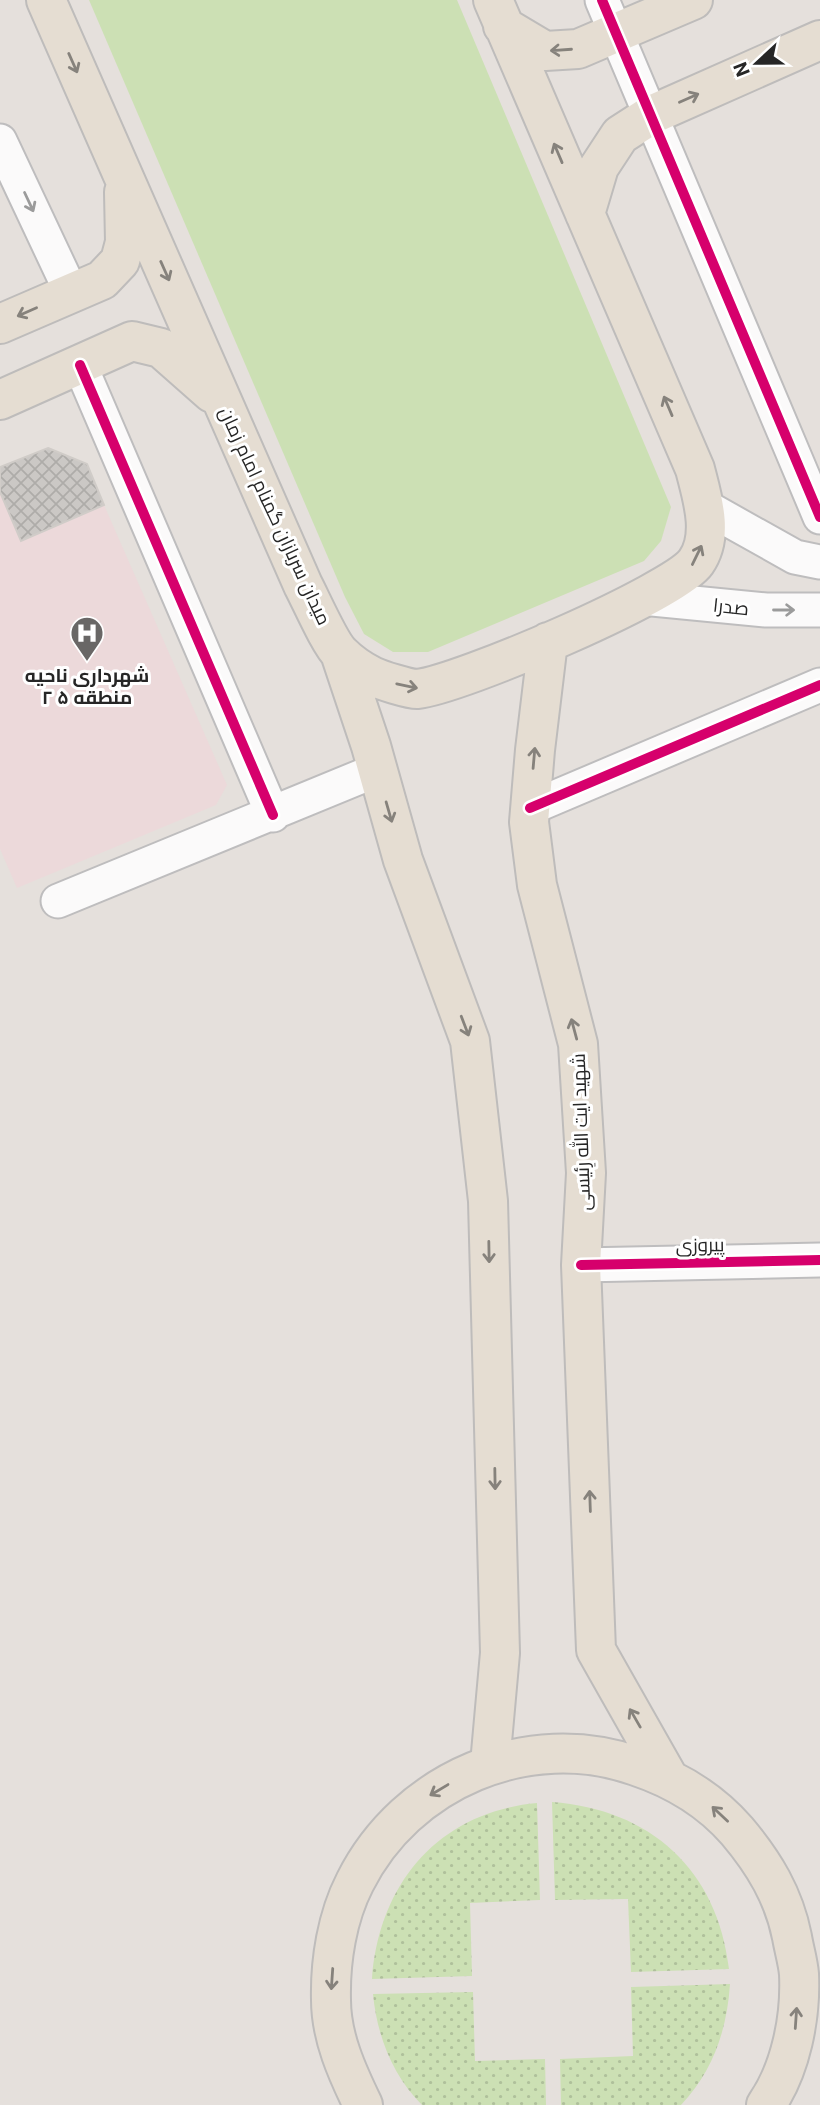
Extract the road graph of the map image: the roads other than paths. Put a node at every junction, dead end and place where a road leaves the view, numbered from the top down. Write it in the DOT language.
graph roads {
  1 [pos="46,0"];
  2 [pos="693,0"];
  3 [pos="498,13"];
  4 [pos="609,17"];
  5 [pos="820,40"];
  6 [pos="651,114"];
  7 [pos="0,141"];
  8 [pos="124,179"];
  9 [pos="585,214"];
  10 [pos="71,292"];
  11 [pos="0,324"];
  12 [pos="80,365"];
  13 [pos="0,400"];
  14 [pos="222,402"];
  15 [pos="704,506"];
  16 [pos="820,517"];
  17 [pos="820,562"];
  18 [pos="642,598"];
  19 [pos="820,610"];
  20 [pos="548,642"];
  21 [pos="340,653"];
  22 [pos="820,685"];
  23 [pos="377,770"];
  24 [pos="530,808"];
  25 [pos="273,814"];
  26 [pos="58,901"];
  27 [pos="820,1260"];
  28 [pos="581,1265"];
  29 [pos="490,1764"];
  30 [pos="668,1777"];
  31 [pos="803,1916"];
  32 [pos="820,2051"];
  33 [pos="771,2099"];
  34 [pos="363,2105"];
  1 -- 8 [label="main road, میدان سربازان گمنام امام زمان, one-way"];
  2 -- 4 [label="main road"];
  4 -- 3 [label="main road, one-way"];
  9 -- 3 [label="main road, میدان سربازان گمنام امام زمان, one-way"];
  4 -- 6 [label="street"];
  6 -- 5 [label="main road, one-way"];
  6 -- 9 [label="main road"];
  6 -- 16 [label="street"];
  7 -- 10 [label="street, one-way"];
  8 -- 10 [label="main road"];
  8 -- 14 [label="main road, میدان سربازان گمنام امام زمان, one-way"];
  15 -- 9 [label="main road, میدان سربازان گمنام امام زمان, one-way"];
  10 -- 11 [label="main road, one-way"];
  12 -- 13 [label="main road"];
  12 -- 14 [label="main road"];
  12 -- 25 [label="street"];
  14 -- 21 [label="main road, میدان سربازان گمنام امام زمان"];
  15 -- 17 [label="street"];
  18 -- 15 [label="main road, میدان سربازان گمنام امام زمان, one-way"];
  18 -- 19 [label="street, صدرا, one-way"];
  18 -- 20 [label="main road, میدان سربازان گمنام امام زمان"];
  21 -- 20 [label="main road, میدان سربازان گمنام امام زمان, one-way"];
  24 -- 20 [label="main road, شهید ایت الله رِئیسی, one-way"];
  21 -- 23 [label="main road"];
  22 -- 24 [label="street"];
  23 -- 25 [label="street"];
  23 -- 29 [label="main road, one-way"];
  28 -- 24 [label="main road, شهید ایت الله رِئیسی, one-way"];
  25 -- 26 [label="street"];
  27 -- 28 [label="street, پیروزی"];
  30 -- 28 [label="main road, شهید ایت الله رِئیسی, one-way"];
  29 -- 30 [label="main road"];
  29 -- 34 [label="main road, one-way"];
  31 -- 30 [label="main road, one-way"];
  33 -- 31 [label="main road, one-way"];
  32 -- 33 [label="main road"];
}
